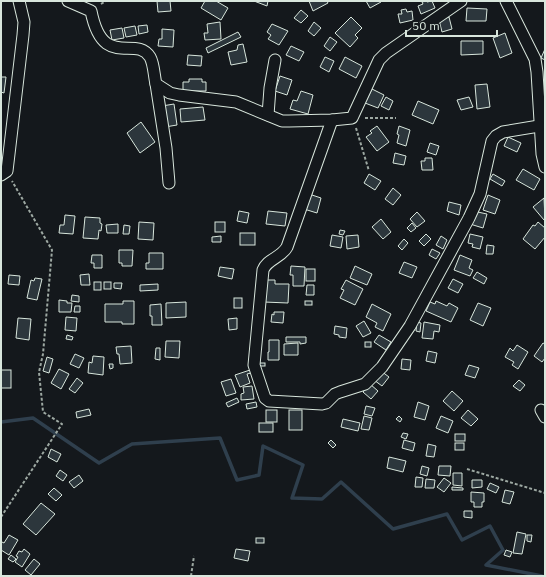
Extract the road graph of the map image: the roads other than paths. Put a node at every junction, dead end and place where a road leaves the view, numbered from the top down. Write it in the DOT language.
graph roads {
  1 [pos="19,1"];
  2 [pos="68,1"];
  3 [pos="461,1"];
  4 [pos="506,1"];
  5 [pos="275,60"];
  6 [pos="156,84"];
  7 [pos="268,115"];
  8 [pos="332,120"];
  9 [pos="539,126"];
  10 [pos="545,167"];
  11 [pos="4,173"];
  12 [pos="169,183"];
  1 -- 11 [label="street"];
  2 -- 6 [label="street"];
  3 -- 8 [label="street"];
  4 -- 9 [label="street"];
  5 -- 7 [label="street"];
  6 -- 7 [label="street"];
  6 -- 12 [label="street"];
  7 -- 8 [label="street"];
  8 -- 9 [label="street"];
  9 -- 10 [label="street"];
}
